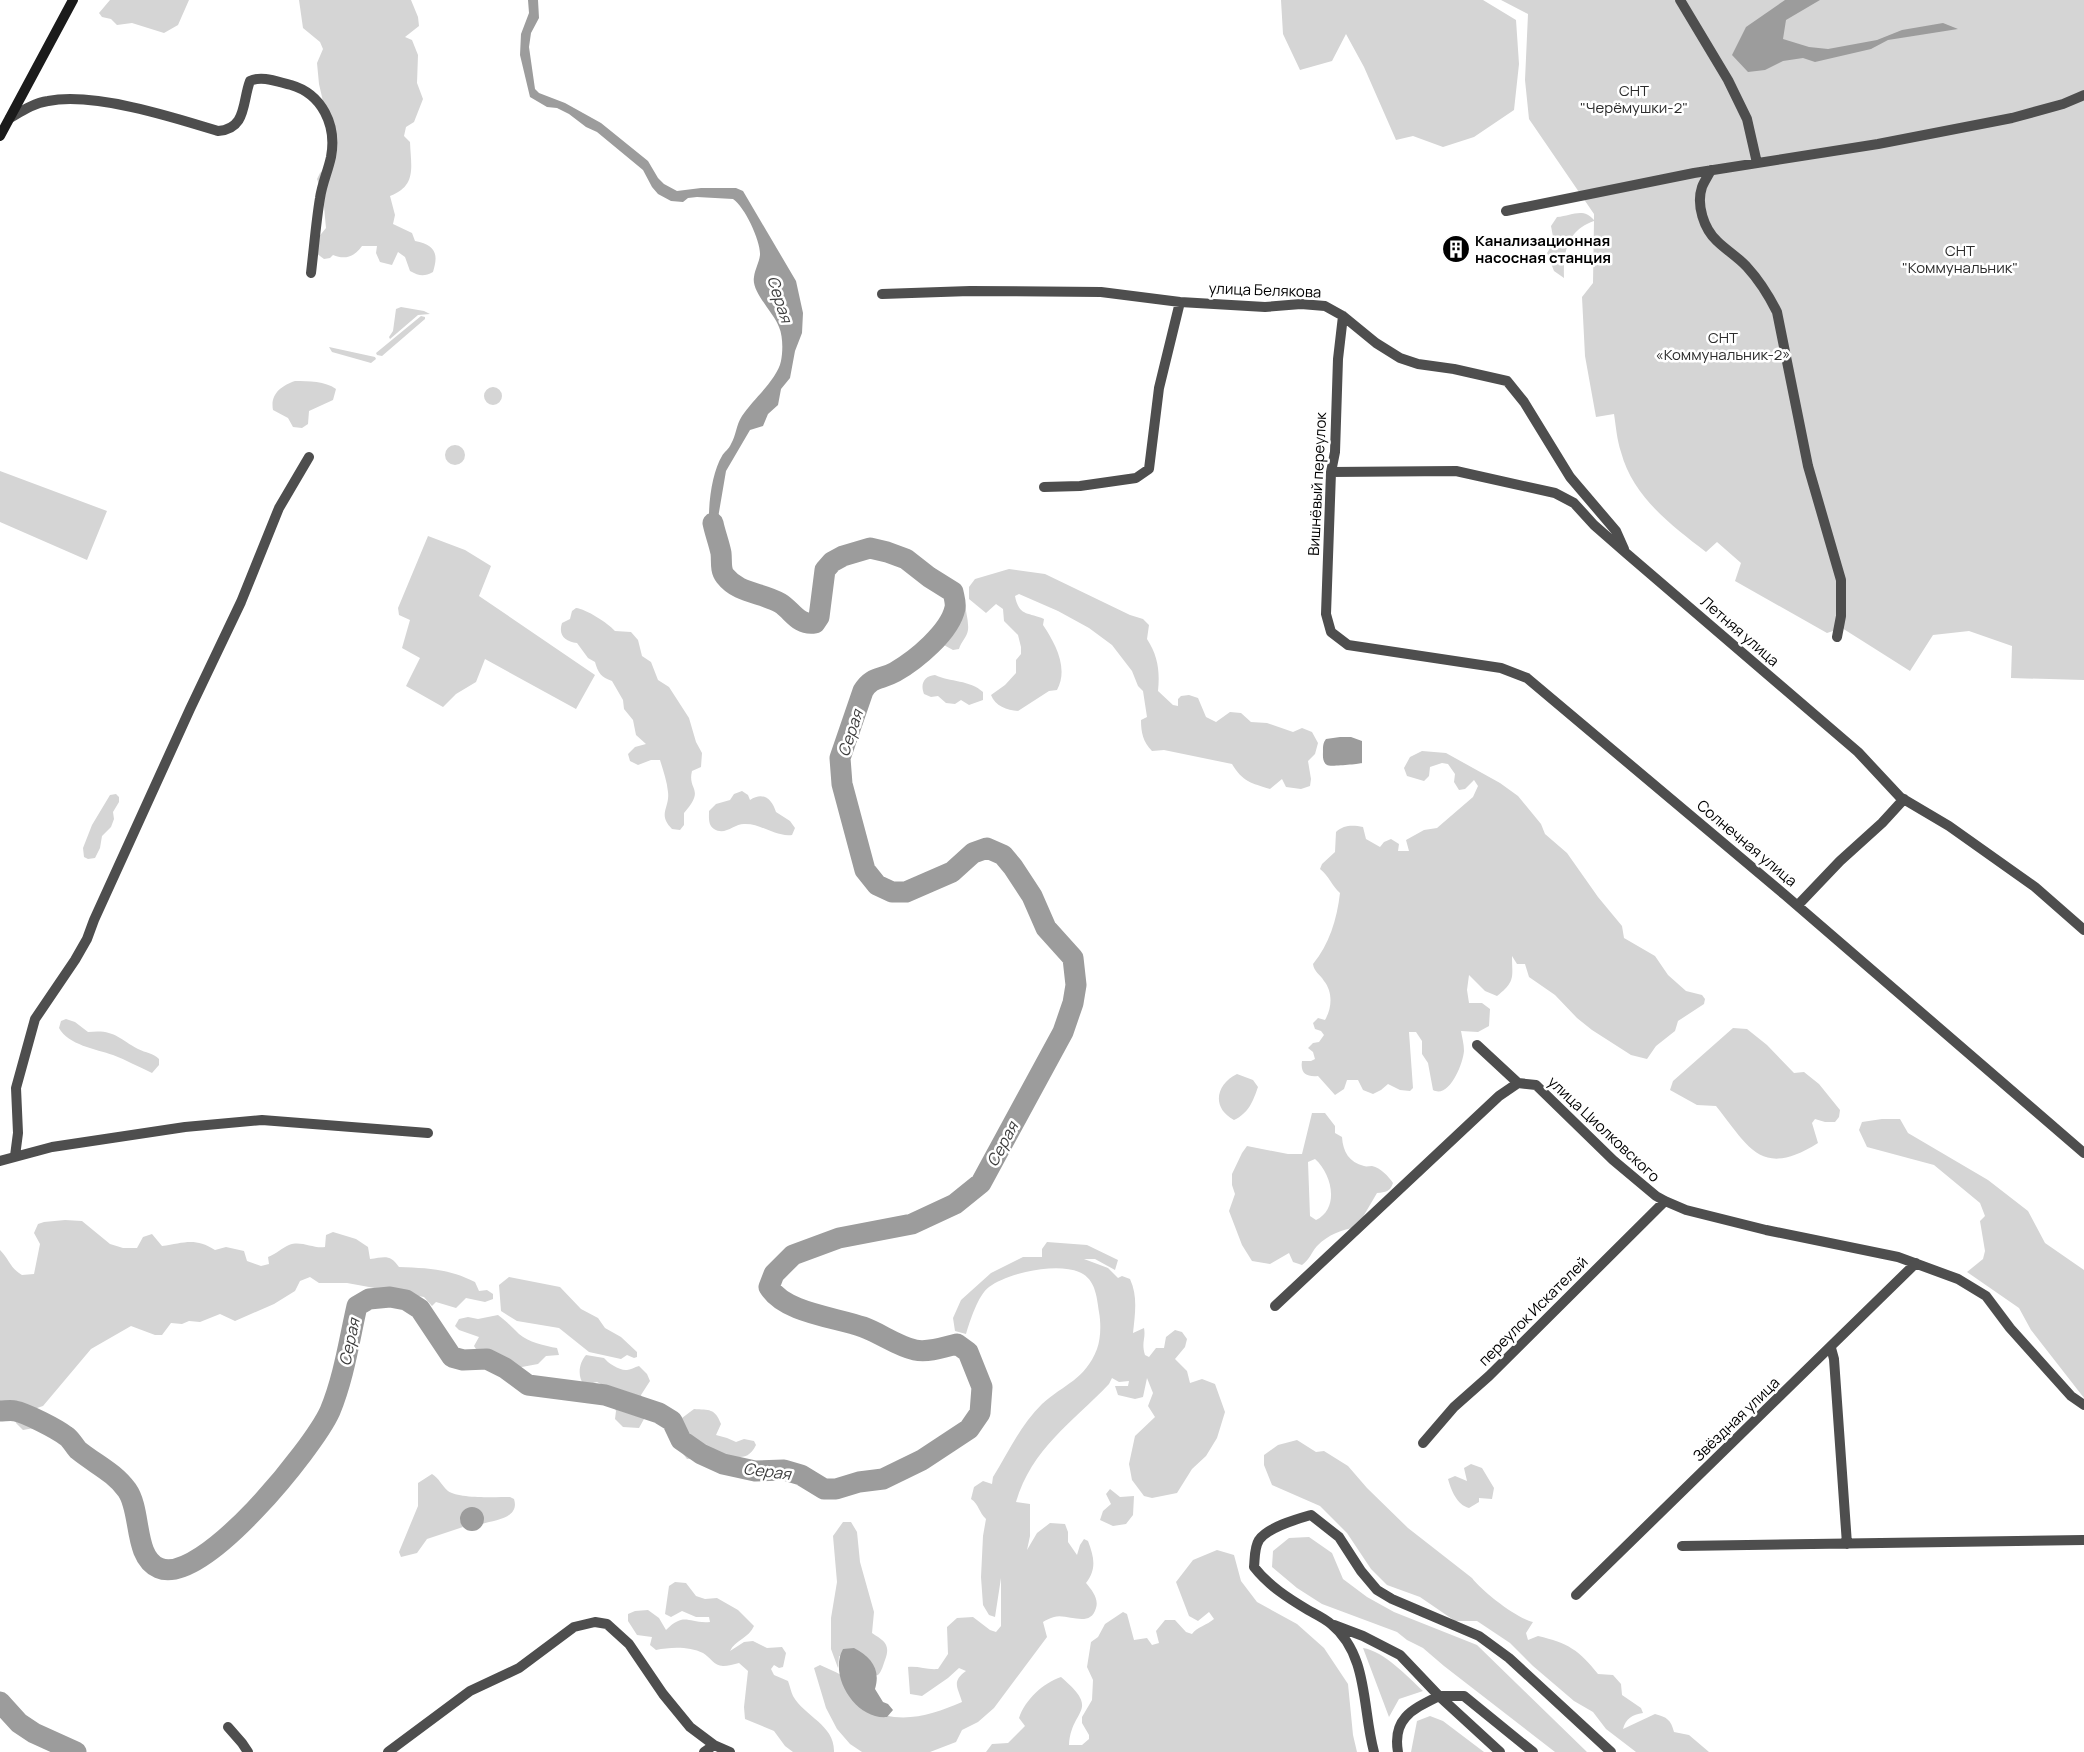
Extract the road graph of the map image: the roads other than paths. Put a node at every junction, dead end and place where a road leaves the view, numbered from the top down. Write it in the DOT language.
graph roads {
  1 [pos="73,0"];
  2 [pos="1680,0"];
  3 [pos="2084,95"];
  4 [pos="10,118"];
  5 [pos="0,136"];
  6 [pos="1757,163"];
  7 [pos="1711,170"];
  8 [pos="1506,211"];
  9 [pos="311,273"];
  10 [pos="882,294"];
  11 [pos="1180,302"];
  12 [pos="1343,316"];
  13 [pos="309,457"];
  14 [pos="1331,472"];
  15 [pos="1044,487"];
  16 [pos="1626,553"];
  17 [pos="1837,637"];
  18 [pos="1348,645"];
  19 [pos="1904,799"];
  20 [pos="1798,906"];
  21 [pos="2084,930"];
  22 [pos="1477,1045"];
  23 [pos="1518,1083"];
  24 [pos="428,1133"];
  25 [pos="2084,1153"];
  26 [pos="15,1156"];
  27 [pos="0,1161"];
  28 [pos="1665,1201"];
  29 [pos="1916,1263"];
  30 [pos="1275,1306"];
  31 [pos="1831,1348"];
  32 [pos="2084,1405"];
  33 [pos="1423,1442"];
  34 [pos="2084,1540"];
  35 [pos="1847,1544"];
  36 [pos="1682,1546"];
  37 [pos="1576,1595"];
  38 [pos="1331,1623"];
  39 [pos="1439,1696"];
  40 [pos="228,1727"];
  41 [pos="714,1745"];
  42 [pos="248,1752"];
  43 [pos="388,1752"];
  44 [pos="704,1752"];
  45 [pos="730,1752"];
  46 [pos="1374,1752"];
  47 [pos="1398,1752"];
  48 [pos="1500,1752"];
  49 [pos="1533,1752"];
  50 [pos="1611,1752"];
  1 -- 4 [label="street"];
  2 -- 6 [label="street"];
  3 -- 6 [label="street"];
  4 -- 5 [label="street"];
  4 -- 9 [label="street"];
  6 -- 7 [label="street"];
  7 -- 8 [label="street"];
  7 -- 17 [label="street"];
  10 -- 11 [label="street, улица Белякова"];
  11 -- 12 [label="street, улица Белякова"];
  11 -- 15 [label="street"];
  12 -- 14 [label="street, Вишнёвый переулок"];
  12 -- 16 [label="street, улица Белякова"];
  13 -- 26 [label="street"];
  14 -- 16 [label="street, Летняя улица"];
  14 -- 18 [label="street, Вишнёвый переулок"];
  16 -- 19 [label="street, Летняя улица"];
  18 -- 20 [label="street, Солнечная улица"];
  19 -- 20 [label="street"];
  19 -- 21 [label="street, Летняя улица"];
  20 -- 25 [label="street, Солнечная улица"];
  22 -- 23 [label="street"];
  23 -- 28 [label="street, улица Циолковского"];
  23 -- 30 [label="street"];
  24 -- 26 [label="street"];
  26 -- 27 [label="street"];
  28 -- 29 [label="street, улица Циолковского"];
  28 -- 33 [label="street, переулок Искателей"];
  29 -- 31 [label="street, Звёздная улица"];
  29 -- 32 [label="street, улица Циолковского"];
  31 -- 35 [label="street"];
  31 -- 37 [label="street, Звёздная улица"];
  34 -- 35 [label="street"];
  35 -- 36 [label="street"];
  38 -- 39 [label="street"];
  38 -- 46 [label="street"];
  38 -- 50 [label="street"];
  39 -- 47 [label="street"];
  39 -- 48 [label="street"];
  39 -- 49 [label="street"];
  40 -- 42 [label="street"];
  41 -- 43 [label="street"];
  41 -- 44 [label="street"];
  41 -- 45 [label="street"];
}
